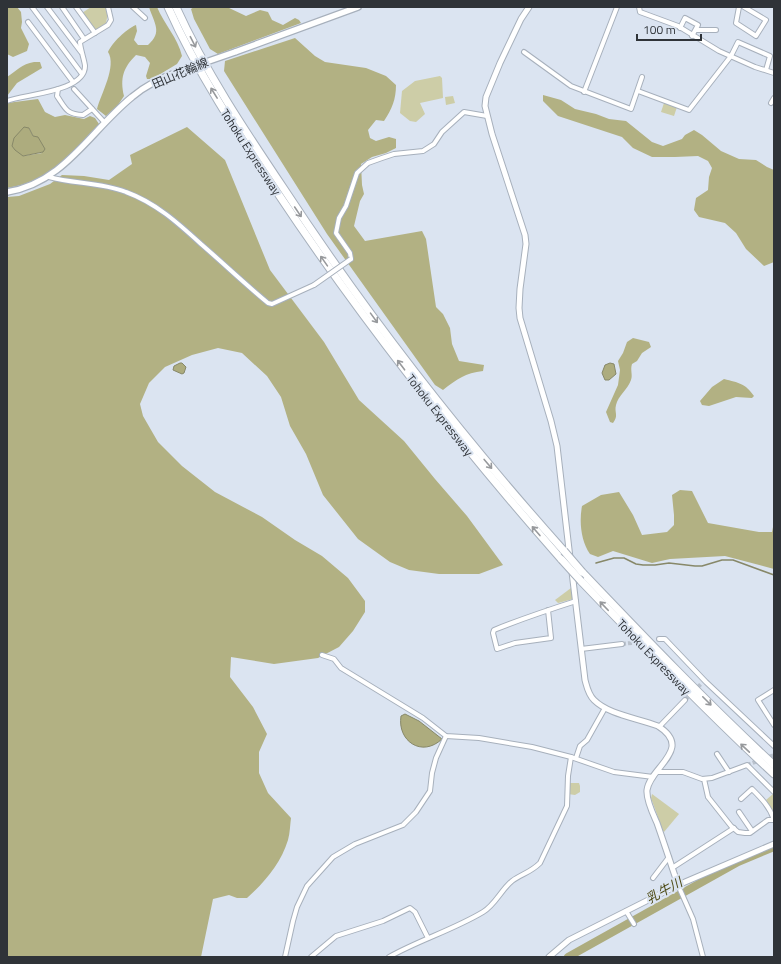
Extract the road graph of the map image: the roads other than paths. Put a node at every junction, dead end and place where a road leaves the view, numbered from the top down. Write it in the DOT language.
graph roads {
  1 [pos="32,7"];
  2 [pos="47,7"];
  3 [pos="62,7"];
  4 [pos="76,7"];
  5 [pos="108,7"];
  6 [pos="133,7"];
  7 [pos="168,7"];
  8 [pos="176,7"];
  9 [pos="358,7"];
  10 [pos="529,7"];
  11 [pos="617,7"];
  12 [pos="639,7"];
  13 [pos="735,7"];
  14 [pos="740,7"];
  15 [pos="744,7"];
  16 [pos="145,18"];
  17 [pos="28,22"];
  18 [pos="680,28"];
  19 [pos="696,30"];
  20 [pos="716,30"];
  21 [pos="95,33"];
  22 [pos="692,36"];
  23 [pos="84,39"];
  24 [pos="81,52"];
  25 [pos="524,52"];
  26 [pos="731,56"];
  27 [pos="766,70"];
  28 [pos="774,73"];
  29 [pos="82,74"];
  30 [pos="642,78"];
  31 [pos="73,82"];
  32 [pos="58,89"];
  33 [pos="74,89"];
  34 [pos="638,91"];
  35 [pos="584,92"];
  36 [pos="774,98"];
  37 [pos="7,101"];
  38 [pos="771,103"];
  39 [pos="92,109"];
  40 [pos="487,116"];
  41 [pos="105,123"];
  42 [pos="48,177"];
  43 [pos="7,192"];
  44 [pos="576,601"];
  45 [pos="548,610"];
  46 [pos="659,639"];
  47 [pos="622,644"];
  48 [pos="581,649"];
  49 [pos="322,654"];
  50 [pos="774,690"];
  51 [pos="685,700"];
  52 [pos="606,708"];
  53 [pos="774,725"];
  54 [pos="659,727"];
  55 [pos="446,736"];
  56 [pos="774,746"];
  57 [pos="717,754"];
  58 [pos="571,757"];
  59 [pos="576,758"];
  60 [pos="774,765"];
  61 [pos="657,772"];
  62 [pos="729,772"];
  63 [pos="774,774"];
  64 [pos="652,777"];
  65 [pos="704,778"];
  66 [pos="774,792"];
  67 [pos="741,799"];
  68 [pos="739,812"];
  69 [pos="734,828"];
  70 [pos="752,831"];
  71 [pos="774,844"];
  72 [pos="668,857"];
  73 [pos="672,868"];
  74 [pos="653,878"];
  75 [pos="679,887"];
  76 [pos="627,914"];
  77 [pos="634,924"];
  78 [pos="428,938"];
  79 [pos="392,956"];
  80 [pos="552,956"];
  81 [pos="285,957"];
  82 [pos="311,957"];
  83 [pos="704,957"];
  1 -- 29 [label="street"];
  2 -- 24 [label="street"];
  3 -- 23 [label="street"];
  4 -- 21 [label="street"];
  5 -- 21 [label="street"];
  6 -- 16 [label="street"];
  63 -- 7 [label="highway, Tohoku Expressway, one-way, bridge"];
  8 -- 60 [label="highway, Tohoku Expressway, one-way, bridge"];
  9 -- 41 [label="main road, 田山花輪線, bridge"];
  10 -- 40 [label="street"];
  11 -- 35 [label="street"];
  12 -- 18 [label="street"];
  13 -- 14 [label="street"];
  14 -- 15 [label="street"];
  17 -- 31 [label="street"];
  18 -- 19 [label="street"];
  18 -- 22 [label="street"];
  19 -- 20 [label="street"];
  19 -- 22 [label="street"];
  21 -- 23 [label="street"];
  22 -- 26 [label="street"];
  23 -- 24 [label="street"];
  24 -- 29 [label="street"];
  25 -- 35 [label="street"];
  26 -- 27 [label="street"];
  26 -- 27 [label="street"];
  26 -- 34 [label="street"];
  27 -- 28 [label="street"];
  29 -- 31 [label="street"];
  30 -- 34 [label="street"];
  31 -- 32 [label="street"];
  32 -- 37 [label="street"];
  32 -- 39 [label="street"];
  33 -- 39 [label="street"];
  34 -- 35 [label="street"];
  36 -- 38 [label="street"];
  39 -- 41 [label="street"];
  40 -- 42 [label="street, bridge"];
  40 -- 44 [label="street"];
  41 -- 42 [label="main road, 田山花輪線"];
  42 -- 43 [label="main road, 田山花輪線"];
  44 -- 45 [label="street"];
  44 -- 48 [label="street"];
  45 -- 45 [label="street"];
  46 -- 56 [label="street"];
  47 -- 48 [label="street"];
  48 -- 52 [label="street"];
  49 -- 55 [label="street"];
  50 -- 53 [label="street"];
  51 -- 54 [label="street"];
  52 -- 54 [label="street"];
  52 -- 59 [label="street"];
  54 -- 61 [label="street"];
  55 -- 58 [label="street"];
  55 -- 81 [label="street"];
  57 -- 62 [label="street"];
  58 -- 59 [label="street"];
  58 -- 78 [label="street"];
  59 -- 64 [label="street"];
  61 -- 64 [label="street"];
  61 -- 65 [label="street"];
  62 -- 65 [label="street"];
  62 -- 66 [label="street"];
  64 -- 72 [label="street"];
  65 -- 69 [label="street"];
  67 -- 70 [label="street"];
  68 -- 70 [label="street"];
  69 -- 70 [label="street"];
  69 -- 73 [label="street"];
  71 -- 75 [label="street"];
  72 -- 73 [label="street"];
  72 -- 74 [label="street"];
  73 -- 75 [label="street"];
  75 -- 76 [label="street"];
  75 -- 83 [label="street"];
  76 -- 77 [label="street"];
  76 -- 80 [label="street"];
  78 -- 79 [label="street"];
  78 -- 82 [label="street"];
}
